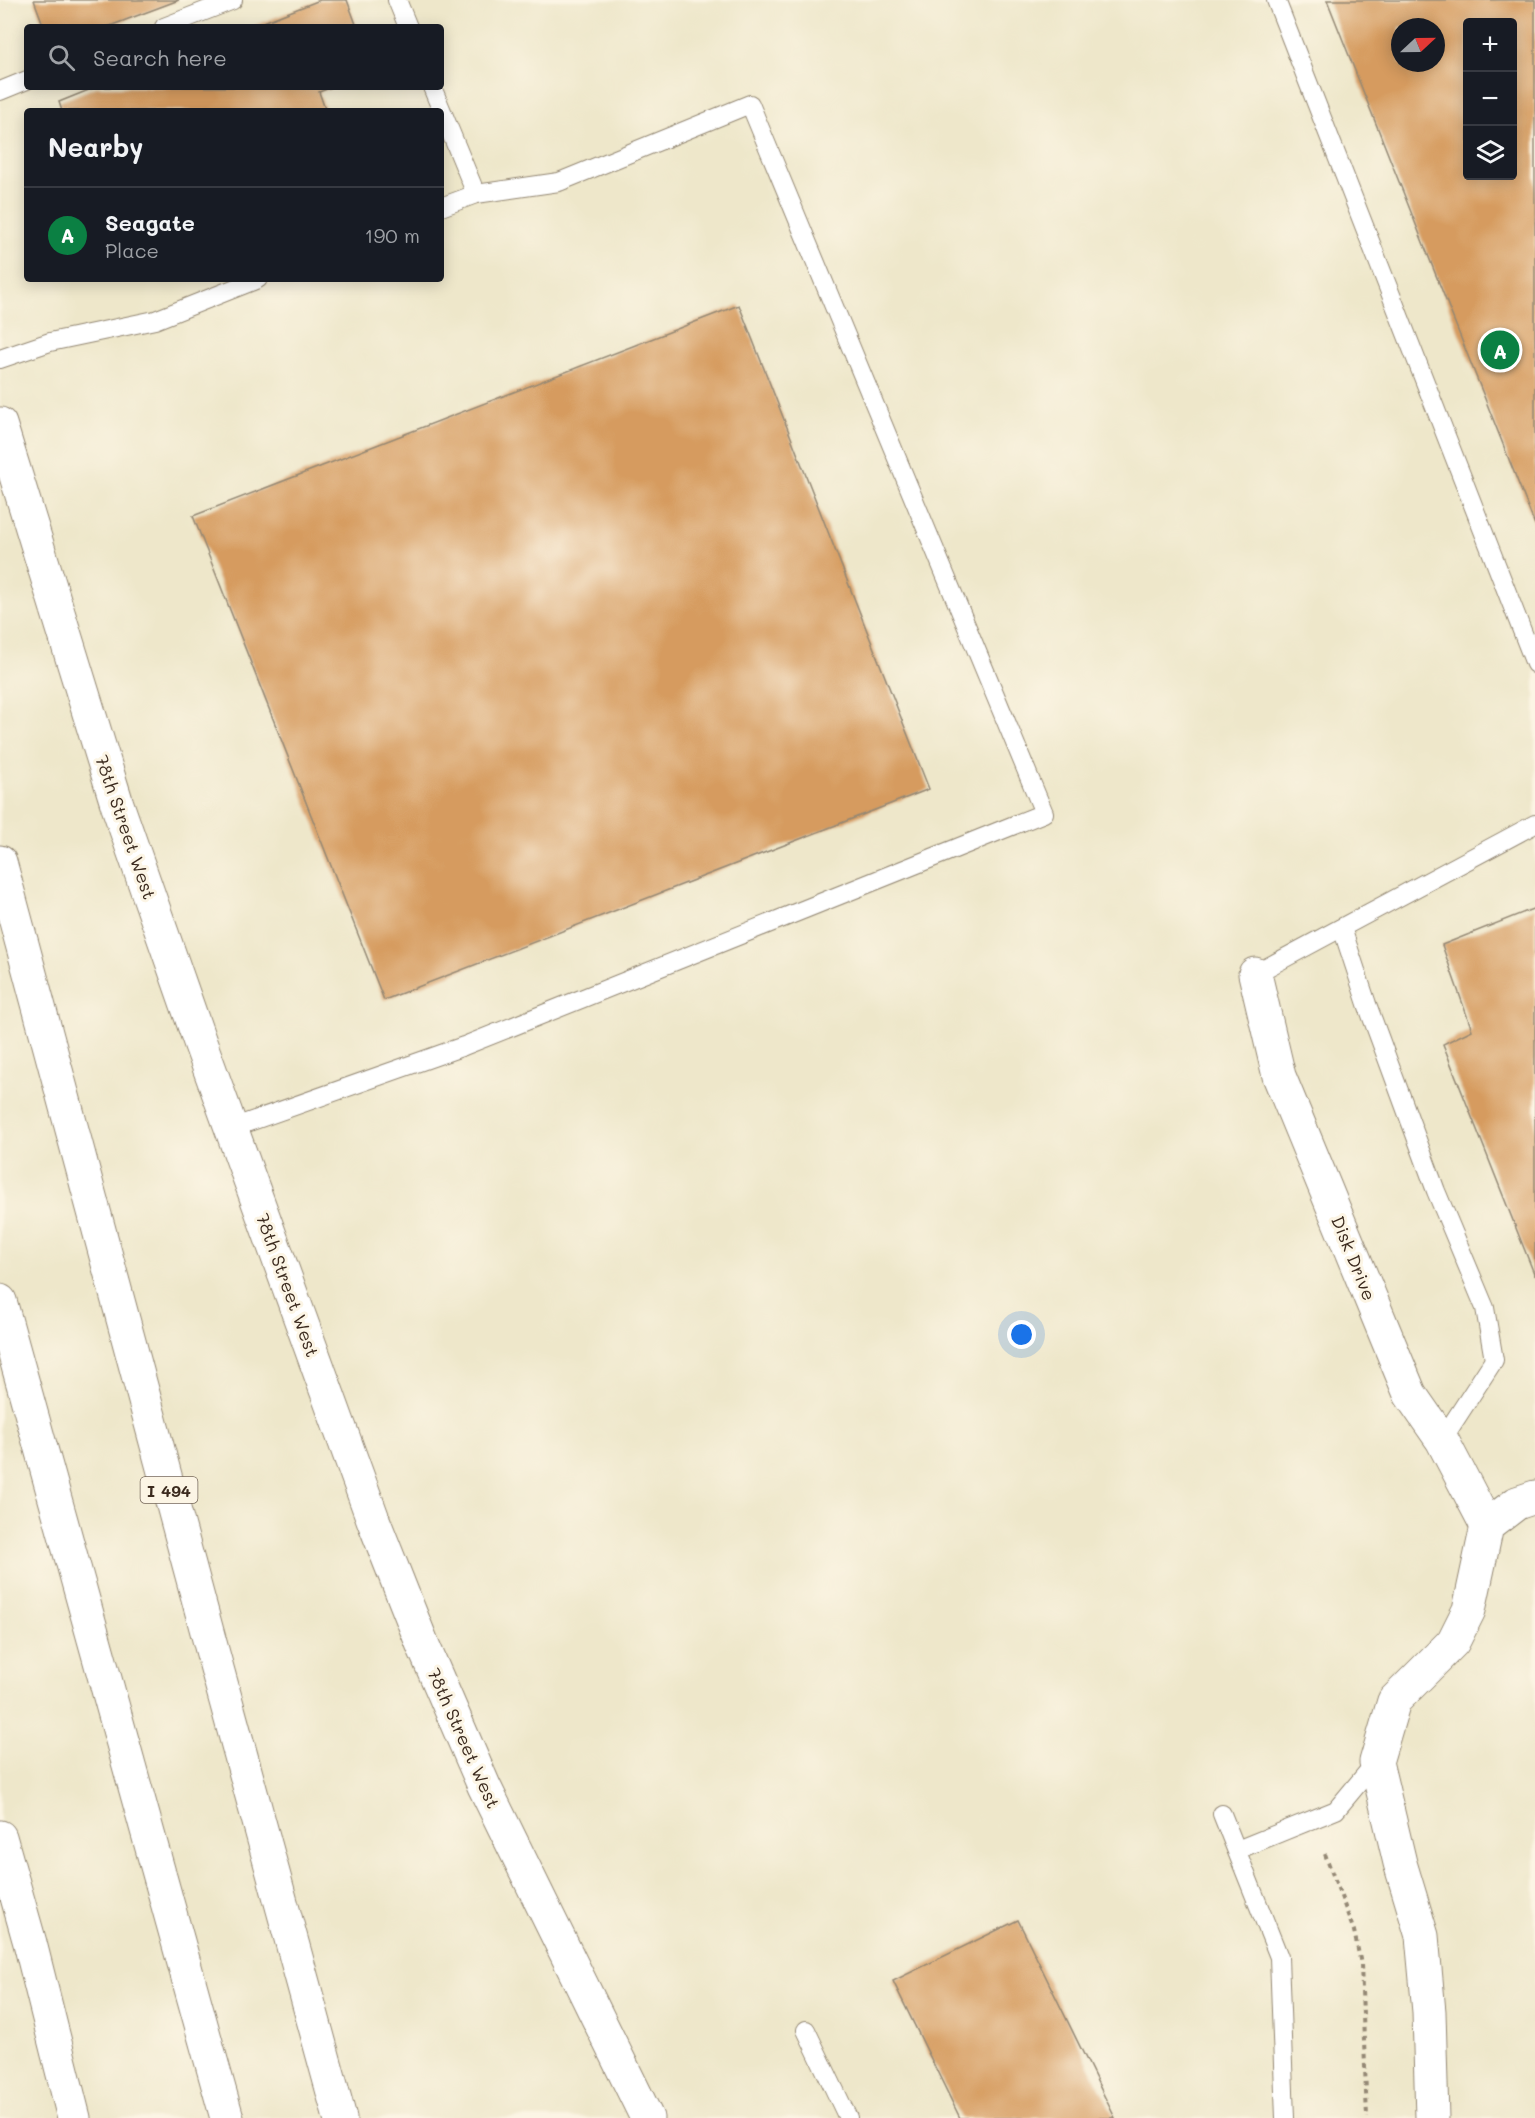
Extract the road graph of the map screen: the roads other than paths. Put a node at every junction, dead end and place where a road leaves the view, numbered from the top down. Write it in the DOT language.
graph roads {
  1 [pos="233,0"];
  2 [pos="397,0"];
  3 [pos="1276,0"];
  4 [pos="172,24"];
  5 [pos="407,24"];
  6 [pos="24,81"];
  7 [pos="433,90"];
  8 [pos="0,91"];
  9 [pos="441,108"];
  10 [pos="444,116"];
  11 [pos="476,194"];
  12 [pos="444,206"];
  13 [pos="250,282"];
  14 [pos="0,359"];
  15 [pos="0,424"];
  16 [pos="1535,664"];
  17 [pos="1535,824"];
  18 [pos="0,861"];
  19 [pos="1342,928"];
  20 [pos="1255,974"];
  21 [pos="232,1128"];
  22 [pos="0,1301"];
  23 [pos="1442,1440"];
  24 [pos="1535,1497"];
  25 [pos="1487,1526"];
  26 [pos="1377,1762"];
  27 [pos="1222,1814"];
  28 [pos="0,1837"];
  29 [pos="1237,1850"];
  30 [pos="806,2030"];
  31 [pos="74,2118"];
  32 [pos="227,2118"];
  33 [pos="340,2118"];
  34 [pos="647,2118"];
  35 [pos="848,2118"];
  36 [pos="1285,2118"];
  37 [pos="1432,2118"];
  1 -- 4 [label="lane"];
  2 -- 5 [label="lane"];
  3 -- 16 [label="lane"];
  6 -- 8 [label="lane"];
  7 -- 9 [label="lane"];
  10 -- 11 [label="lane"];
  11 -- 12 [label="lane"];
  11 -- 21 [label="lane"];
  13 -- 14 [label="lane"];
  15 -- 21 [label="main road, 78th Street West"];
  17 -- 19 [label="lane"];
  18 -- 33 [label="main road, I 494"];
  19 -- 20 [label="lane"];
  19 -- 23 [label="lane"];
  20 -- 23 [label="main road, Disk Drive"];
  21 -- 34 [label="main road, 78th Street West"];
  22 -- 32 [label="main road"];
  23 -- 25 [label="main road, Disk Drive"];
  24 -- 25 [label="main road"];
  25 -- 26 [label="main road"];
  26 -- 29 [label="lane"];
  26 -- 37 [label="main road"];
  27 -- 29 [label="lane"];
  28 -- 31 [label="main road"];
  29 -- 36 [label="lane"];
  30 -- 35 [label="lane"];
}
